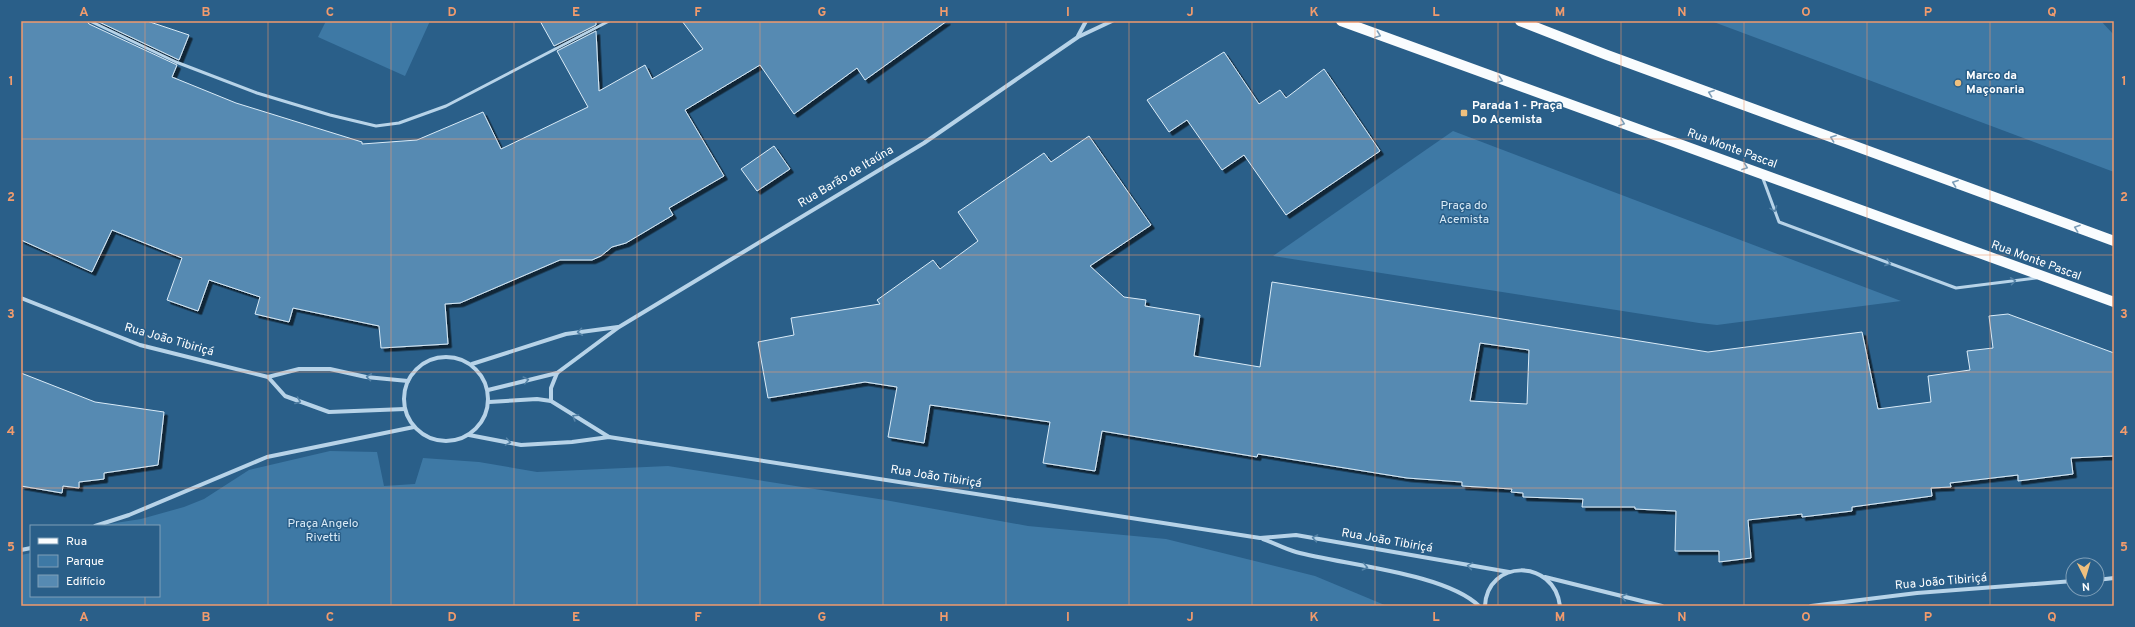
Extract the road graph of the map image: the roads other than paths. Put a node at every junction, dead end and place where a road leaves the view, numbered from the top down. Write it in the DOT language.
graph roads {
  1 [pos="90,21"];
  2 [pos="609,21"];
  3 [pos="1086,21"];
  4 [pos="1112,21"];
  5 [pos="1341,21"];
  6 [pos="1520,21"];
  7 [pos="1078,37"];
  8 [pos="1760,172"];
  9 [pos="2114,241"];
  10 [pos="2043,277"];
  11 [pos="21,298"];
  12 [pos="2114,302"];
  13 [pos="619,326"];
  14 [pos="472,364"];
  15 [pos="557,373"];
  16 [pos="268,377"];
  17 [pos="408,380"];
  18 [pos="488,390"];
  19 [pos="551,401"];
  20 [pos="489,402"];
  21 [pos="405,409"];
  22 [pos="414,427"];
  23 [pos="469,435"];
  24 [pos="609,437"];
  25 [pos="98,525"];
  26 [pos="1260,538"];
  27 [pos="1509,572"];
  28 [pos="1545,577"];
  29 [pos="2065,582"];
  30 [pos="1478,606"];
  31 [pos="1485,606"];
  32 [pos="1560,606"];
  33 [pos="1662,606"];
  34 [pos="1811,606"];
  1 -- 2 [label="lane"];
  3 -- 7 [label="street, Rua Barão de Itaúna"];
  4 -- 7 [label="street, Rua Barão de Itaúna"];
  5 -- 8 [label="main road, Rua Monte Pascal, one-way"];
  9 -- 6 [label="main road, one-way"];
  7 -- 13 [label="street, Rua Barão de Itaúna"];
  8 -- 10 [label="main road, Rua Monte Pascal"];
  8 -- 10 [label="lane, one-way"];
  10 -- 12 [label="main road, Rua Monte Pascal"];
  11 -- 16 [label="street, Rua João Tibiriçá"];
  13 -- 14 [label="street, Rua Barão de Itaúna, one-way"];
  13 -- 15 [label="street, Rua Barão de Itaúna"];
  14 -- 17 [label="street"];
  14 -- 18 [label="street"];
  18 -- 15 [label="street, Rua Barão de Itaúna, one-way"];
  15 -- 19 [label="street"];
  17 -- 16 [label="street, Rua João Tibiriçá, one-way"];
  16 -- 21 [label="street, one-way"];
  17 -- 21 [label="street"];
  18 -- 20 [label="street"];
  19 -- 20 [label="street, Rua João Tibiriçá"];
  24 -- 19 [label="street, Rua João Tibiriçá, one-way"];
  20 -- 23 [label="street"];
  21 -- 22 [label="street"];
  22 -- 23 [label="street"];
  22 -- 25 [label="street"];
  23 -- 24 [label="street, Rua João Tibiriçá, one-way"];
  24 -- 26 [label="street, Rua João Tibiriçá"];
  27 -- 26 [label="street, Rua João Tibiriçá, one-way"];
  26 -- 30 [label="street, Rua João Tibiriçá, one-way"];
  27 -- 28 [label="street, Rua João Tibiriçá"];
  27 -- 31 [label="street"];
  28 -- 32 [label="street"];
  33 -- 28 [label="street, Rua João Tibiriçá, one-way"];
  29 -- 34 [label="street, Rua João Tibiriçá"];
}
